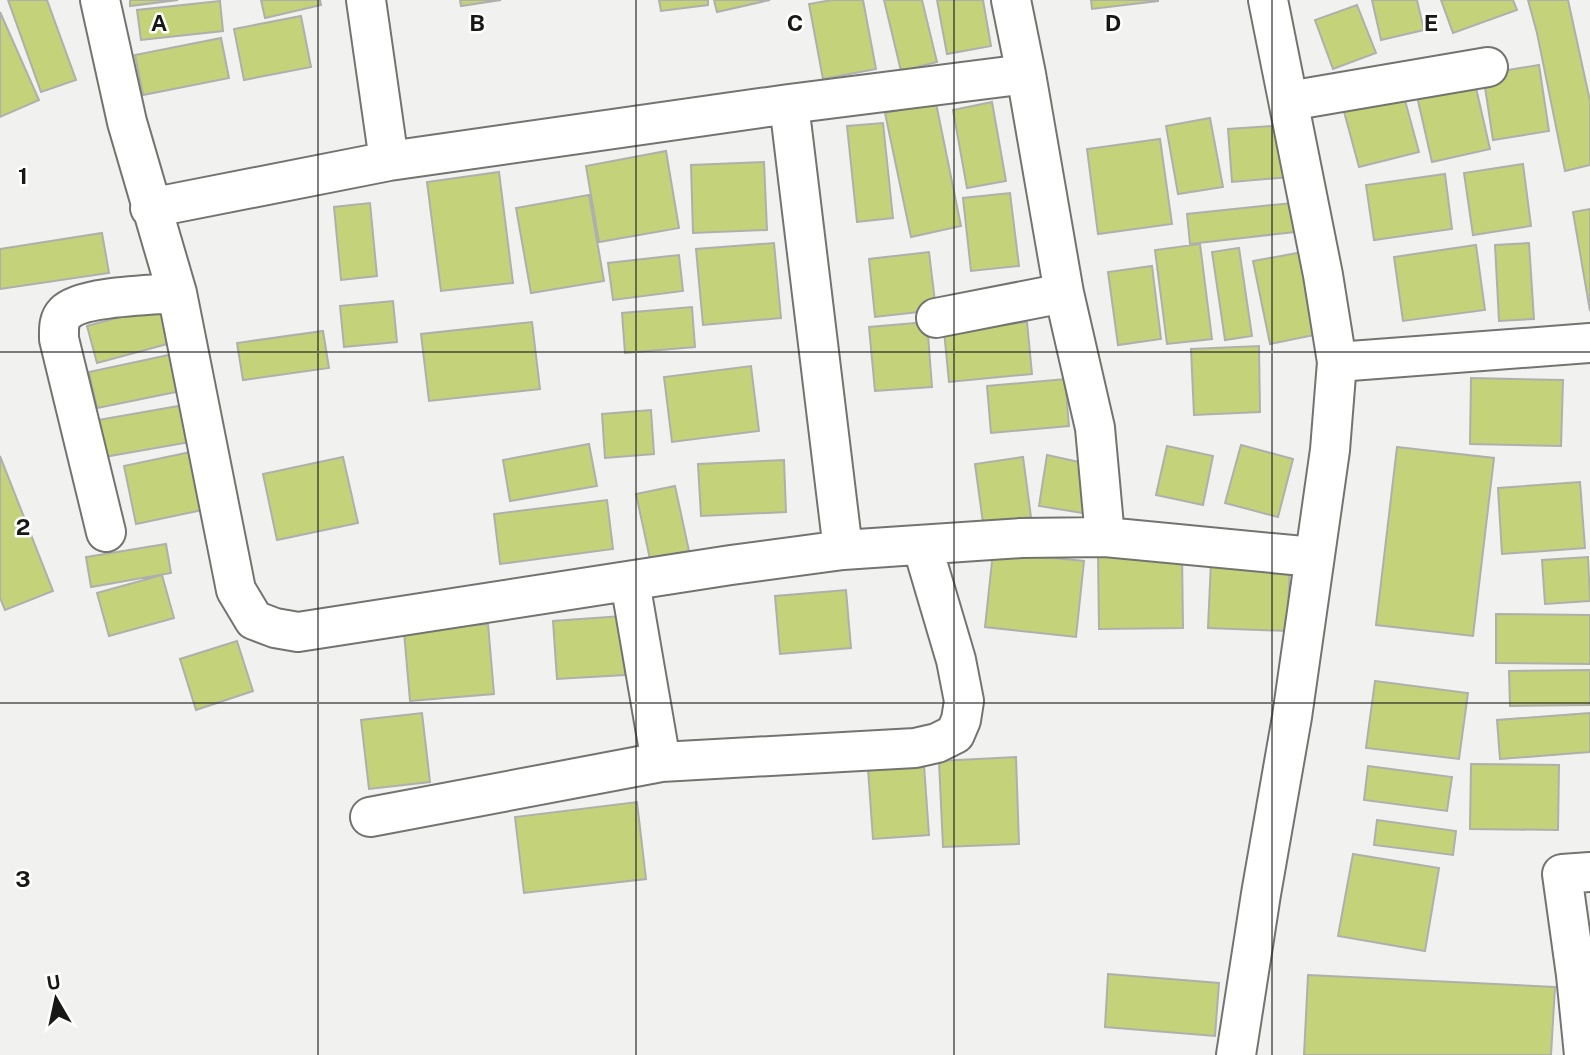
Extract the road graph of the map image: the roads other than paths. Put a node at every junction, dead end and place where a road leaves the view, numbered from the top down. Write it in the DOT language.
graph roads {
  1 [pos="100,0"];
  2 [pos="366,0"];
  3 [pos="1011,0"];
  4 [pos="1268,0"];
  5 [pos="1488,67"];
  6 [pos="1026,74"];
  7 [pos="1289,101"];
  8 [pos="789,104"];
  9 [pos="389,161"];
  10 [pos="150,208"];
  11 [pos="177,293"];
  12 [pos="1064,293"];
  13 [pos="936,318"];
  14 [pos="1590,343"];
  15 [pos="1337,362"];
  16 [pos="106,532"];
  17 [pos="1105,537"];
  18 [pos="922,545"];
  19 [pos="843,550"];
  20 [pos="1314,557"];
  21 [pos="630,582"];
  22 [pos="661,761"];
  23 [pos="370,817"];
  24 [pos="1590,872"];
  25 [pos="1236,1055"];
  26 [pos="1584,1055"];
  1 -- 10 [label="street"];
  2 -- 9 [label="street"];
  3 -- 6 [label="street"];
  4 -- 7 [label="street"];
  5 -- 7 [label="street"];
  6 -- 8 [label="street"];
  6 -- 12 [label="street"];
  7 -- 15 [label="street"];
  8 -- 9 [label="street"];
  8 -- 19 [label="street"];
  9 -- 10 [label="street"];
  10 -- 11 [label="street"];
  11 -- 16 [label="street"];
  11 -- 21 [label="street"];
  12 -- 13 [label="street"];
  12 -- 17 [label="street"];
  14 -- 15 [label="street"];
  15 -- 20 [label="street"];
  17 -- 18 [label="street"];
  17 -- 20 [label="street"];
  18 -- 19 [label="street"];
  18 -- 22 [label="street"];
  19 -- 21 [label="street"];
  20 -- 25 [label="street"];
  21 -- 22 [label="street"];
  22 -- 23 [label="street"];
  24 -- 26 [label="street"];
}
